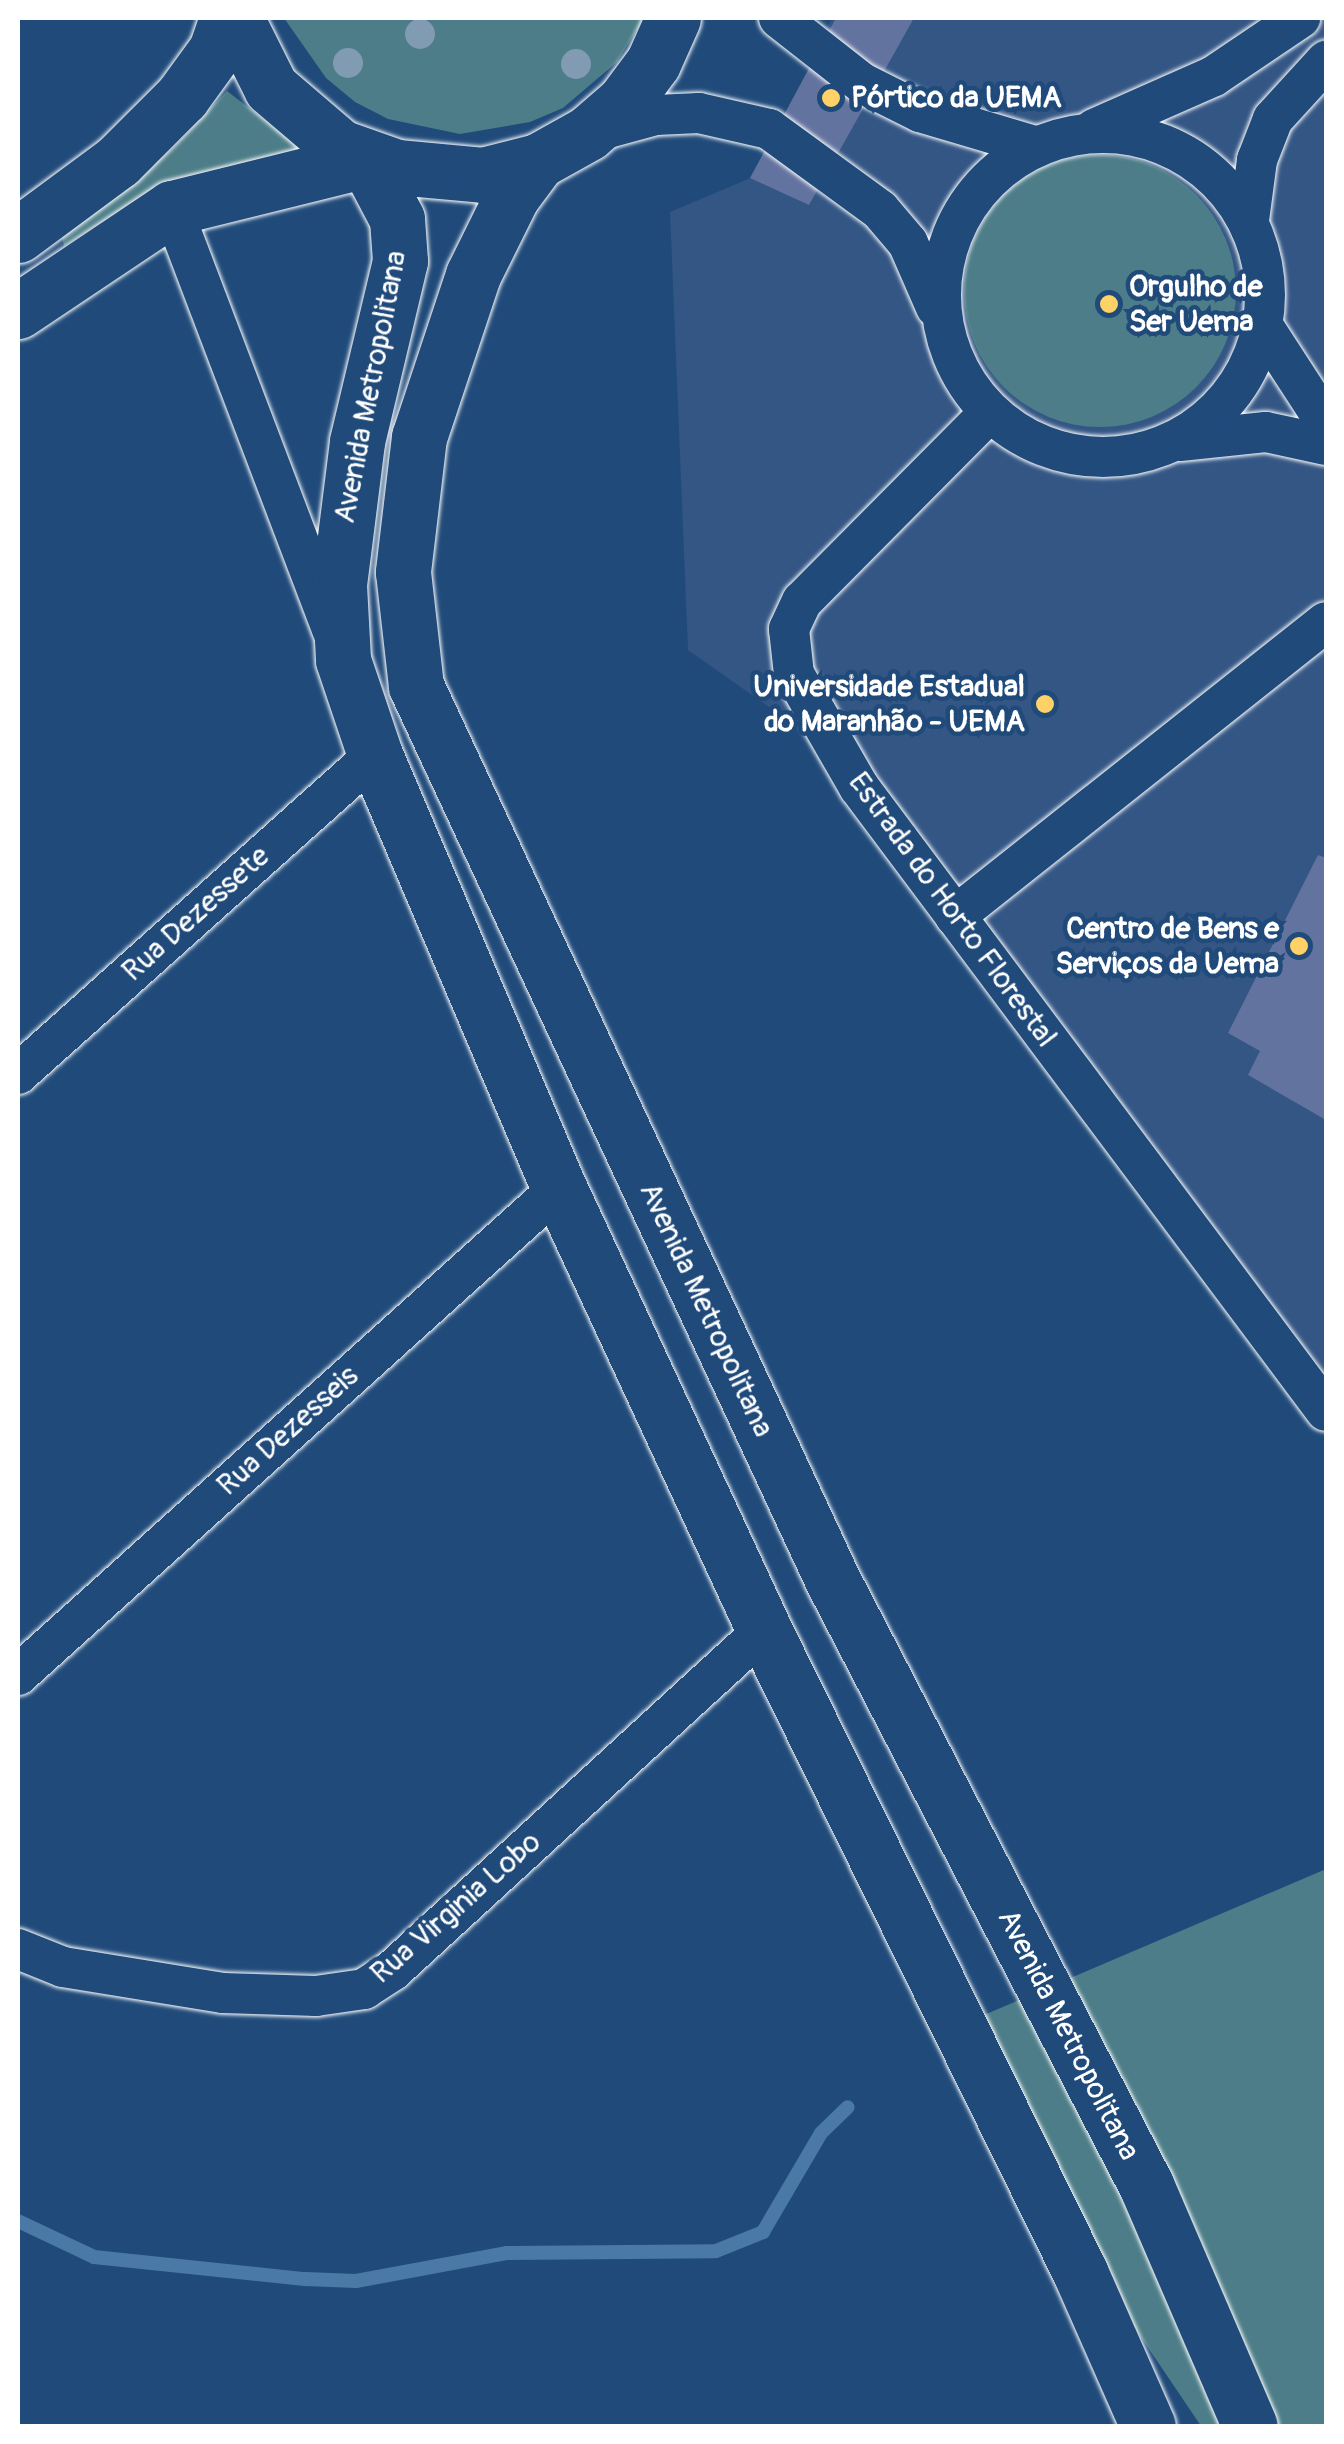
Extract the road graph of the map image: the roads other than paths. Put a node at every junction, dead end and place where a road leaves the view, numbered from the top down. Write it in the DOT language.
graph roads {
  1 [pos="227,18"];
  2 [pos="236,18"];
  3 [pos="673,18"];
  4 [pos="779,18"];
  5 [pos="1300,18"];
  6 [pos="1326,61"];
  7 [pos="1086,132"];
  8 [pos="588,133"];
  9 [pos="1035,146"];
  10 [pos="366,160"];
  11 [pos="538,161"];
  12 [pos="172,208"];
  13 [pos="1248,220"];
  14 [pos="18,235"];
  15 [pos="18,312"];
  16 [pos="940,320"];
  17 [pos="1263,326"];
  18 [pos="989,414"];
  19 [pos="1326,423"];
  20 [pos="1172,443"];
  21 [pos="1326,445"];
  22 [pos="1326,622"];
  23 [pos="343,660"];
  24 [pos="376,754"];
  25 [pos="955,916"];
  26 [pos="18,1074"];
  27 [pos="559,1188"];
  28 [pos="1326,1412"];
  29 [pos="764,1630"];
  30 [pos="18,1675"];
  31 [pos="18,1949"];
  32 [pos="1148,2426"];
  33 [pos="1250,2426"];
  1 -- 14 [label="main road"];
  2 -- 10 [label="main road"];
  3 -- 8 [label="main road"];
  4 -- 9 [label="street"];
  5 -- 7 [label="street"];
  6 -- 13 [label="street"];
  7 -- 9 [label="street"];
  7 -- 13 [label="street"];
  8 -- 11 [label="main road"];
  8 -- 16 [label="street"];
  9 -- 16 [label="street"];
  10 -- 11 [label="main road"];
  10 -- 12 [label="main road"];
  10 -- 23 [label="main road, Avenida Metropolitana"];
  11 -- 33 [label="main road, Avenida Metropolitana"];
  12 -- 15 [label="main road"];
  12 -- 23 [label="street"];
  13 -- 17 [label="street"];
  16 -- 18 [label="street"];
  17 -- 19 [label="street"];
  17 -- 20 [label="street"];
  18 -- 20 [label="street"];
  18 -- 25 [label="street, Estrada do Horto Florestal"];
  20 -- 21 [label="street"];
  22 -- 25 [label="street"];
  23 -- 24 [label="main road, Avenida Metropolitana"];
  24 -- 26 [label="street, Rua Dezessete"];
  24 -- 27 [label="main road, Avenida Metropolitana"];
  25 -- 28 [label="street, Estrada do Horto Florestal"];
  27 -- 29 [label="main road, Avenida Metropolitana"];
  27 -- 30 [label="street, Rua Dezesseis"];
  29 -- 31 [label="street, Rua Virginia Lobo"];
  29 -- 32 [label="main road, Avenida Metropolitana"];
}
